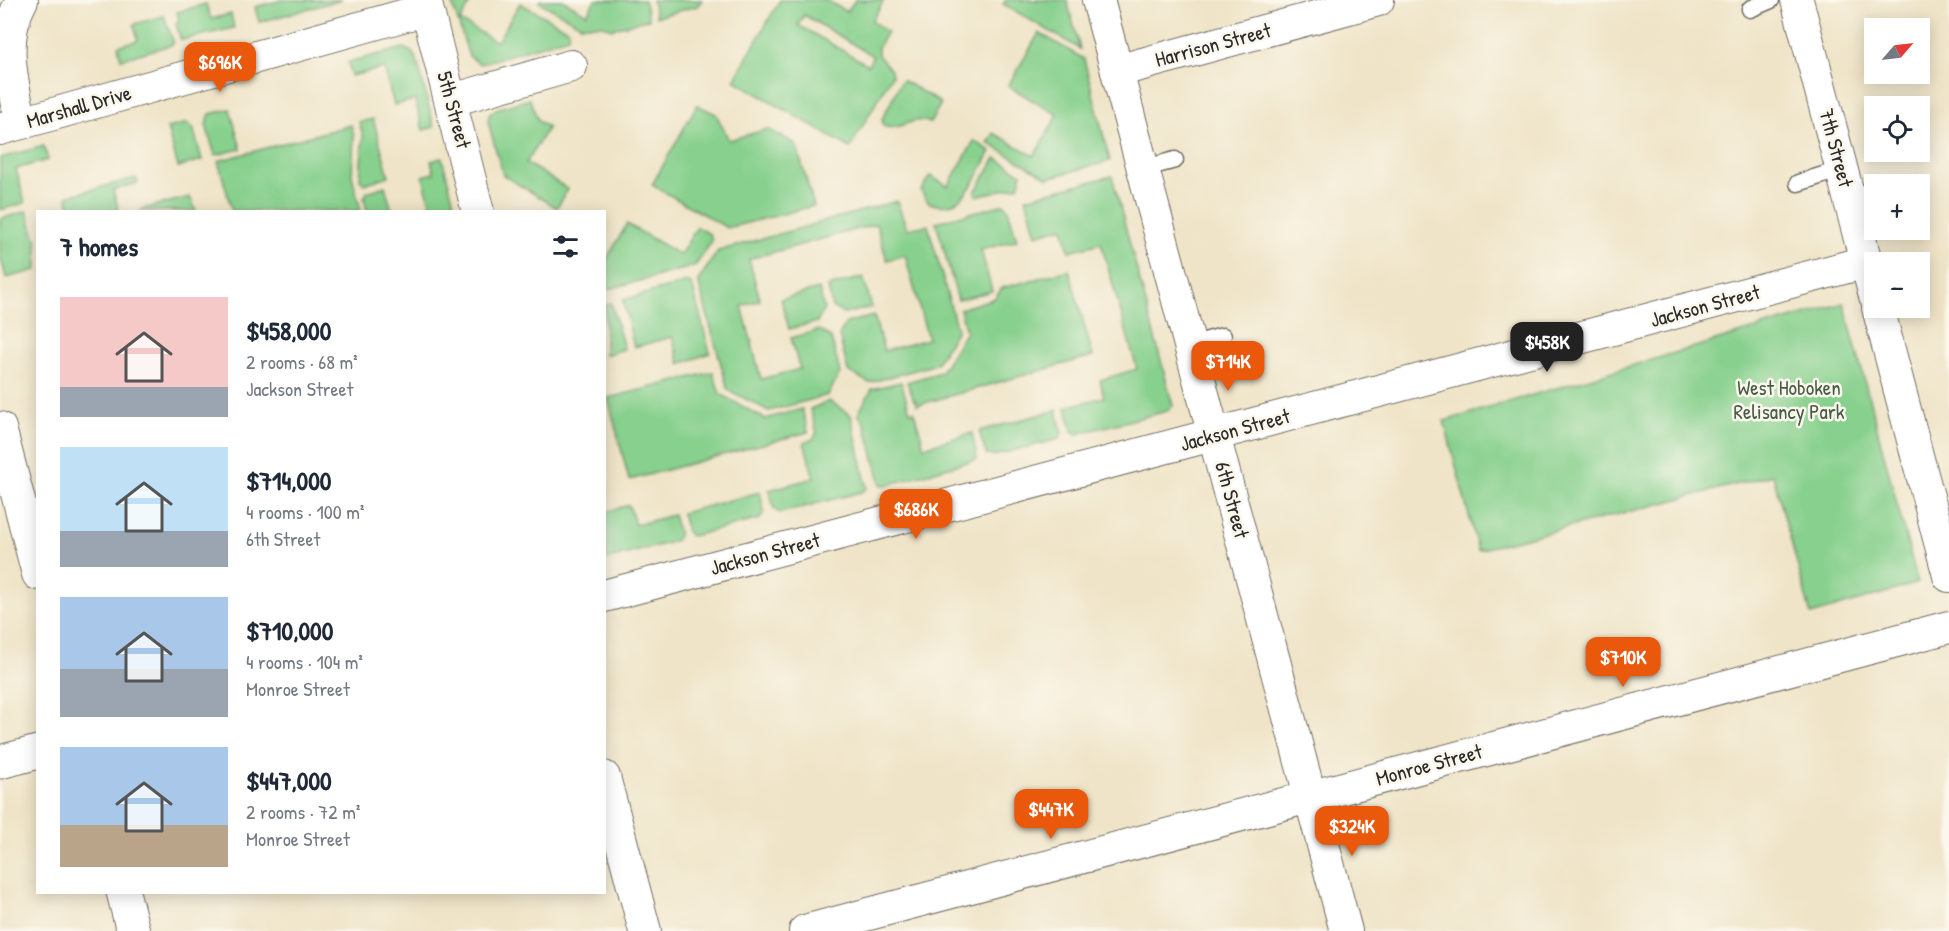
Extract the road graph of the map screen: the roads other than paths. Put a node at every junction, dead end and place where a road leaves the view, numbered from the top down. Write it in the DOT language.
graph roads {
  1 [pos="22,0"];
  2 [pos="1098,0"];
  3 [pos="1378,0"];
  4 [pos="1772,0"];
  5 [pos="1797,0"];
  6 [pos="426,4"];
  7 [pos="1750,9"];
  8 [pos="571,66"];
  9 [pos="1117,71"];
  10 [pos="452,100"];
  11 [pos="10,126"];
  12 [pos="1174,160"];
  13 [pos="1842,169"];
  14 [pos="1142,170"];
  15 [pos="1798,183"];
  16 [pos="478,210"];
  17 [pos="1864,254"];
  18 [pos="1864,263"];
  19 [pos="1881,318"];
  20 [pos="1223,336"];
  21 [pos="1190,345"];
  22 [pos="0,428"];
  23 [pos="1214,435"];
  24 [pos="36,566"];
  25 [pos="1949,576"];
  26 [pos="606,596"];
  27 [pos="1949,627"];
  28 [pos="36,753"];
  29 [pos="0,762"];
  30 [pos="606,785"];
  31 [pos="1310,796"];
  32 [pos="124,894"];
  33 [pos="133,931"];
  34 [pos="645,931"];
  35 [pos="805,931"];
  36 [pos="1346,931"];
  1 -- 11 [label="street"];
  2 -- 9 [label="street, 6th Street"];
  3 -- 9 [label="street, Harrison Street"];
  4 -- 7 [label="lane"];
  5 -- 13 [label="street, 7th Street"];
  6 -- 10 [label="street, 5th Street"];
  6 -- 11 [label="street, Marshall Drive"];
  8 -- 10 [label="street"];
  9 -- 14 [label="street, 6th Street"];
  10 -- 16 [label="street, 5th Street"];
  12 -- 14 [label="lane"];
  13 -- 15 [label="lane"];
  13 -- 17 [label="street, 7th Street"];
  14 -- 21 [label="street, 6th Street"];
  18 -- 23 [label="street, Jackson Street"];
  19 -- 25 [label="street"];
  20 -- 21 [label="lane"];
  21 -- 23 [label="street, 6th Street"];
  22 -- 24 [label="street"];
  23 -- 26 [label="street, Jackson Street"];
  23 -- 31 [label="street, 6th Street"];
  27 -- 31 [label="street, Monroe Street"];
  28 -- 29 [label="street"];
  30 -- 34 [label="street"];
  31 -- 35 [label="street, Monroe Street"];
  31 -- 36 [label="street, 6th Street"];
  32 -- 33 [label="street"];
}
